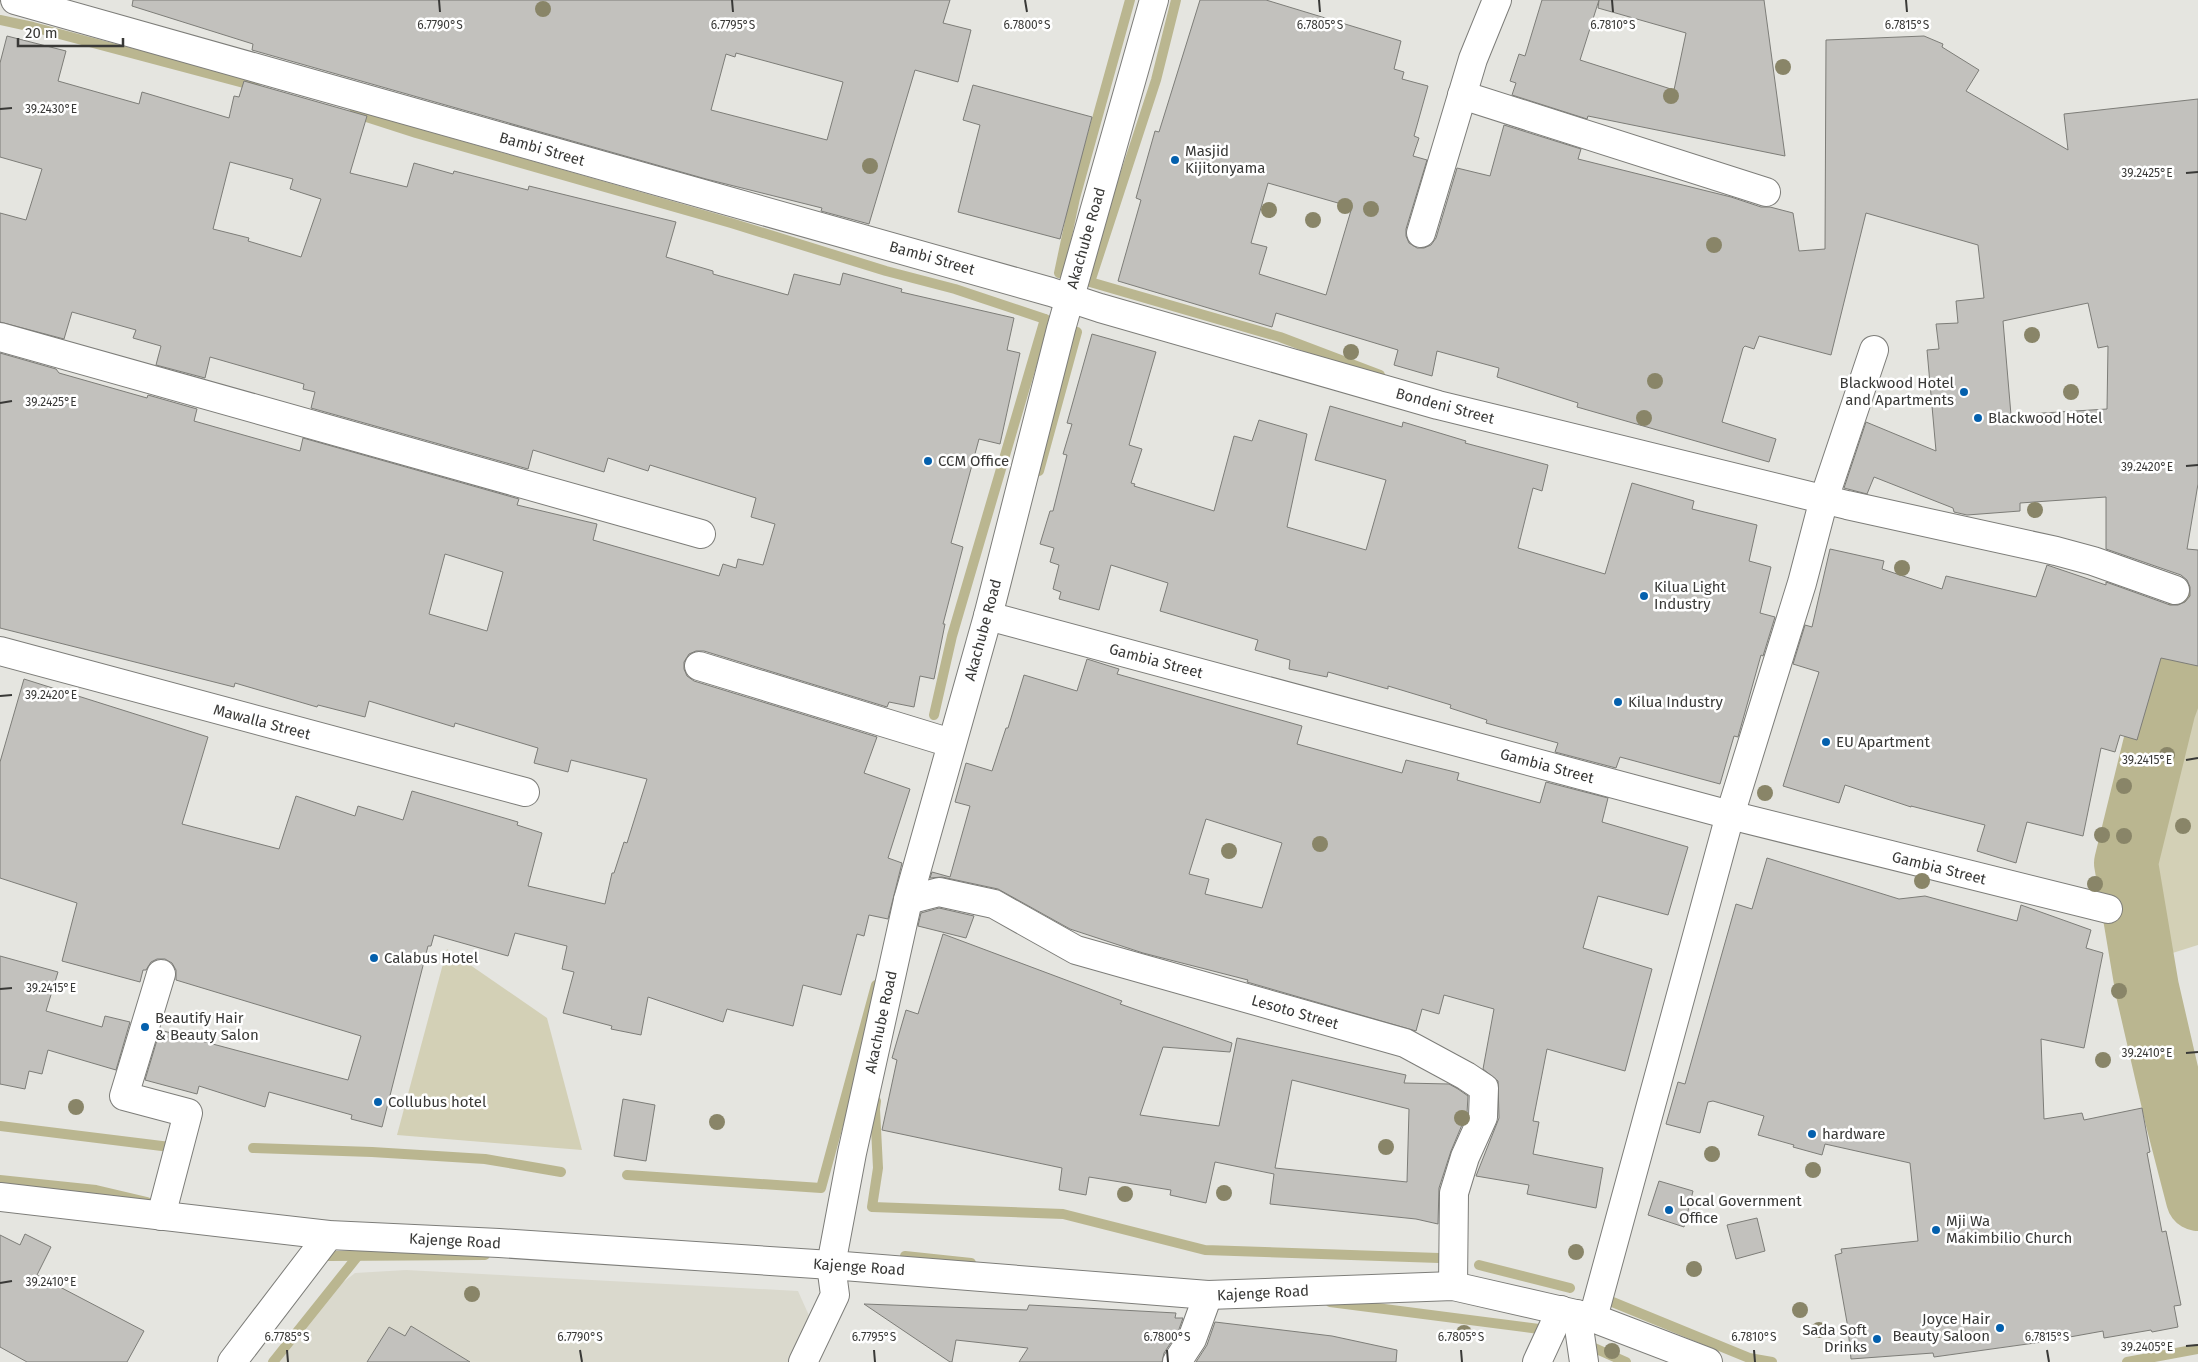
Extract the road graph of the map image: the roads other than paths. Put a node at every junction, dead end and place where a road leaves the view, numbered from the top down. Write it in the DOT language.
graph roads {
  1 [pos="15,0"];
  2 [pos="1154,0"];
  3 [pos="1497,0"];
  4 [pos="1462,95"];
  5 [pos="1766,192"];
  6 [pos="1421,234"];
  7 [pos="1069,299"];
  8 [pos="0,337"];
  9 [pos="1874,350"];
  10 [pos="1824,499"];
  11 [pos="701,534"];
  12 [pos="2175,590"];
  13 [pos="988,616"];
  14 [pos="0,651"];
  15 [pos="699,666"];
  16 [pos="951,743"];
  17 [pos="525,792"];
  18 [pos="1730,815"];
  19 [pos="908,900"];
  20 [pos="2108,909"];
  21 [pos="161,974"];
  22 [pos="0,1197"];
  23 [pos="161,1216"];
  24 [pos="330,1235"];
  25 [pos="831,1264"];
  26 [pos="1453,1286"];
  27 [pos="1208,1295"];
  28 [pos="1577,1314"];
  29 [pos="232,1362"];
  30 [pos="803,1362"];
  31 [pos="1177,1362"];
  32 [pos="1537,1362"];
  33 [pos="1584,1362"];
  34 [pos="1708,1362"];
  1 -- 7 [label="street, Bambi Street"];
  2 -- 7 [label="street, Akachube Road"];
  3 -- 4 [label="street"];
  4 -- 5 [label="street"];
  4 -- 6 [label="street"];
  7 -- 10 [label="street, Bondeni Street"];
  7 -- 13 [label="street, Akachube Road"];
  8 -- 11 [label="street"];
  9 -- 10 [label="street"];
  10 -- 12 [label="street, Bondeni Street"];
  10 -- 18 [label="street"];
  13 -- 16 [label="street, Akachube Road"];
  13 -- 18 [label="street, Gambia Street"];
  14 -- 17 [label="street, Mawalla Street"];
  15 -- 16 [label="street"];
  16 -- 19 [label="street, Akachube Road"];
  18 -- 20 [label="street, Gambia Street"];
  18 -- 28 [label="street"];
  19 -- 25 [label="street, Akachube Road"];
  19 -- 26 [label="street, Lesoto Street"];
  21 -- 23 [label="street"];
  22 -- 23 [label="street, Kajenge Road"];
  23 -- 24 [label="street, Kajenge Road"];
  24 -- 25 [label="street, Kajenge Road"];
  24 -- 29 [label="street"];
  25 -- 27 [label="street, Kajenge Road"];
  25 -- 30 [label="street, Akachube Road"];
  26 -- 27 [label="street, Kajenge Road"];
  26 -- 28 [label="street, Kajenge Road"];
  27 -- 31 [label="street"];
  28 -- 32 [label="street"];
  28 -- 33 [label="street"];
  28 -- 34 [label="street, Kajenge Road"];
}
